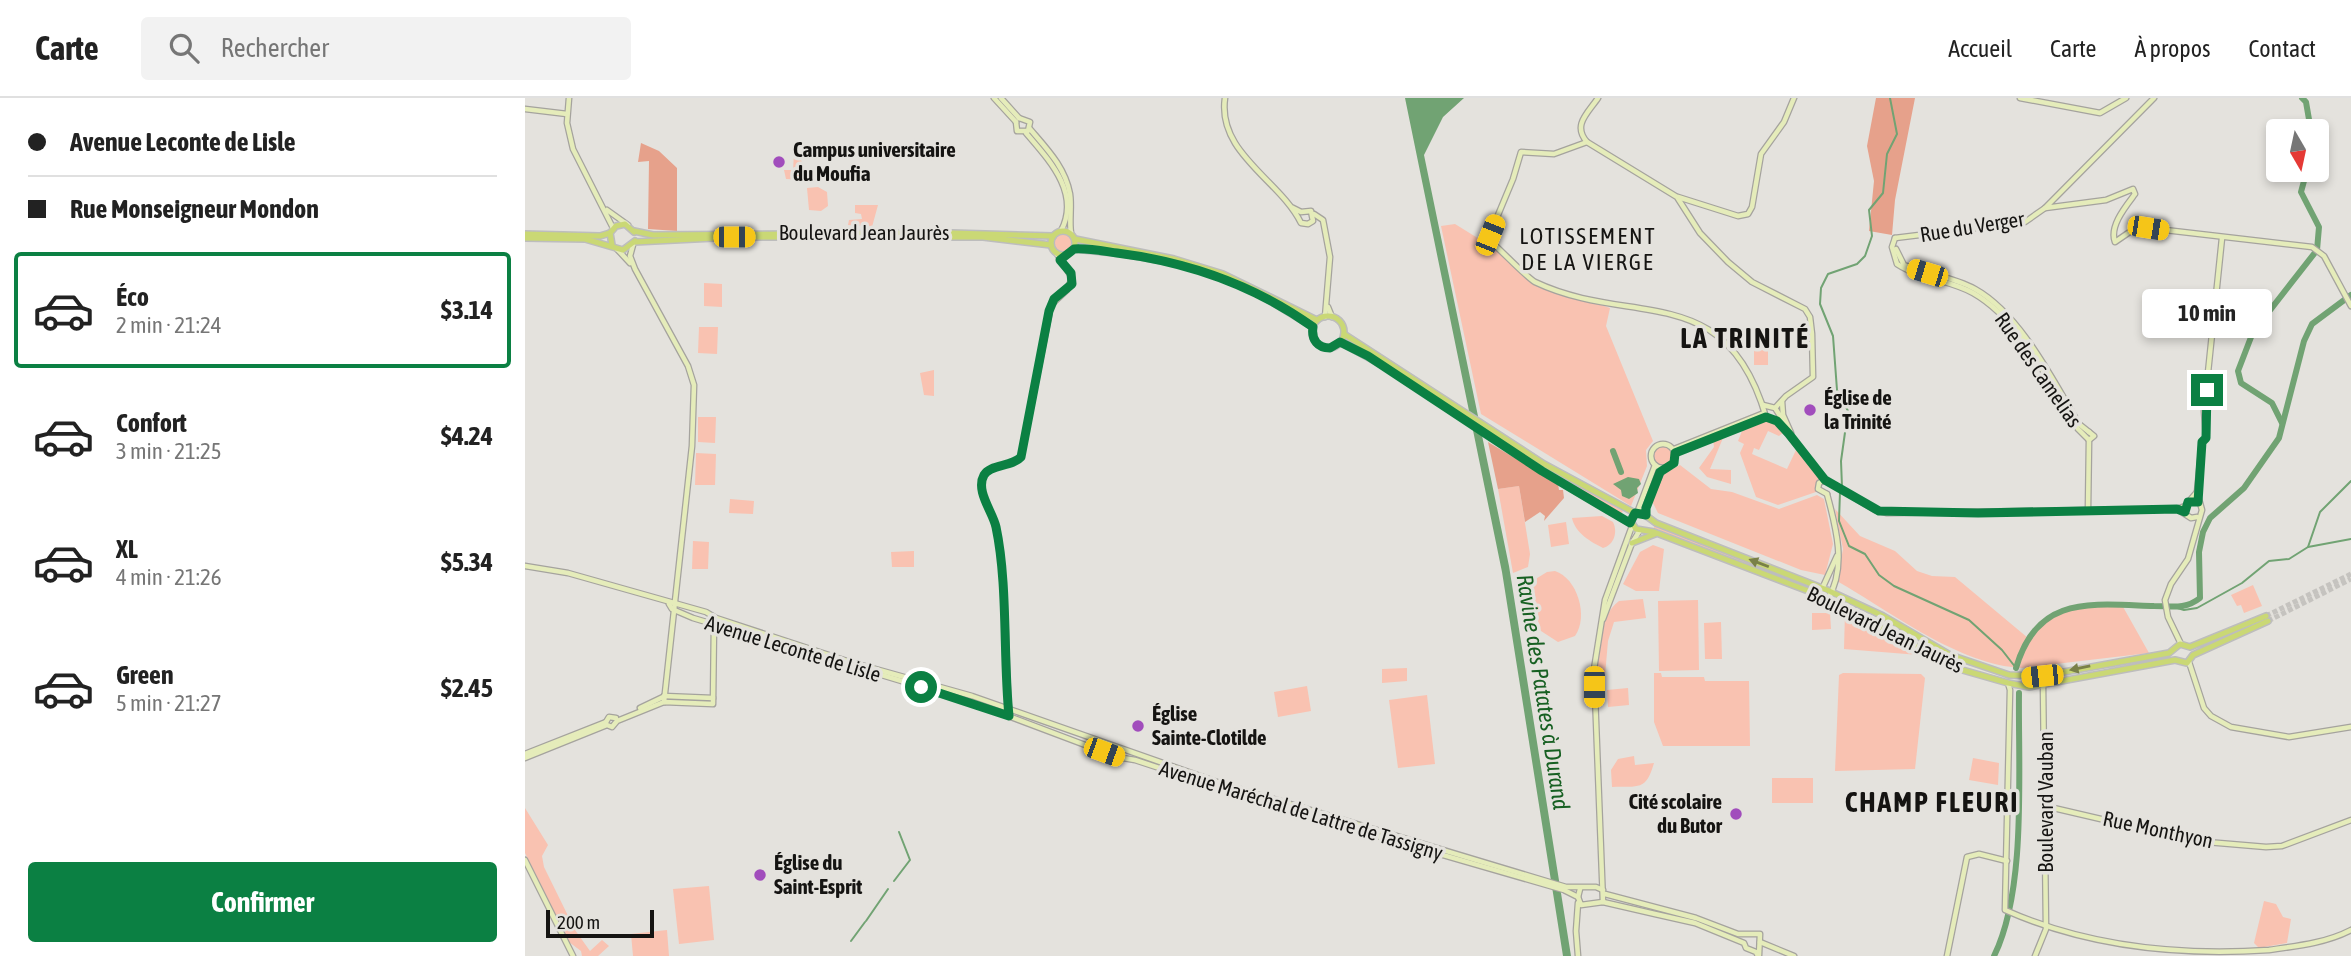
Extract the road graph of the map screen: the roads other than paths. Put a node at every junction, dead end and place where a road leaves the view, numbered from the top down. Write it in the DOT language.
graph roads {
  1 [pos="569,98"];
  2 [pos="994,98"];
  3 [pos="1001,98"];
  4 [pos="1225,98"];
  5 [pos="1598,98"];
  6 [pos="1794,98"];
  7 [pos="2020,98"];
  8 [pos="2126,98"];
  9 [pos="2154,98"];
  10 [pos="525,109"];
  11 [pos="567,114"];
  12 [pos="1017,120"];
  13 [pos="1028,131"];
  14 [pos="1587,142"];
  15 [pos="1677,197"];
  16 [pos="603,207"];
  17 [pos="2045,208"];
  18 [pos="1300,214"];
  19 [pos="1313,214"];
  20 [pos="1313,221"];
  21 [pos="629,226"];
  22 [pos="1326,227"];
  23 [pos="1063,228"];
  24 [pos="611,231"];
  25 [pos="634,231"];
  26 [pos="1071,233"];
  27 [pos="932,235"];
  28 [pos="952,235"];
  29 [pos="525,236"];
  30 [pos="1053,236"];
  31 [pos="1895,238"];
  32 [pos="2222,238"];
  33 [pos="1075,239"];
  34 [pos="634,243"];
  35 [pos="1051,245"];
  36 [pos="614,246"];
  37 [pos="1074,249"];
  38 [pos="1060,256"];
  39 [pos="1153,256"];
  40 [pos="635,269"];
  41 [pos="1264,294"];
  42 [pos="2351,305"];
  43 [pos="1329,317"];
  44 [pos="1317,320"];
  45 [pos="1313,327"];
  46 [pos="1344,334"];
  47 [pos="1340,342"];
  48 [pos="1783,401"];
  49 [pos="1771,413"];
  50 [pos="1796,442"];
  51 [pos="1674,451"];
  52 [pos="1655,465"];
  53 [pos="1663,468"];
  54 [pos="1825,480"];
  55 [pos="1832,485"];
  56 [pos="1827,494"];
  57 [pos="2195,501"];
  58 [pos="2185,509"];
  59 [pos="2088,510"];
  60 [pos="1636,513"];
  61 [pos="1647,517"];
  62 [pos="2198,517"];
  63 [pos="2191,518"];
  64 [pos="1631,525"];
  65 [pos="1642,530"];
  66 [pos="1658,534"];
  67 [pos="2194,535"];
  68 [pos="1632,544"];
  69 [pos="1839,552"];
  70 [pos="525,566"];
  71 [pos="1822,588"];
  72 [pos="1832,592"];
  73 [pos="1819,595"];
  74 [pos="1828,599"];
  75 [pos="671,605"];
  76 [pos="715,621"];
  77 [pos="1601,623"];
  78 [pos="2179,643"];
  79 [pos="2190,647"];
  80 [pos="2173,651"];
  81 [pos="2190,661"];
  82 [pos="2178,662"];
  83 [pos="2042,676"];
  84 [pos="2028,678"];
  85 [pos="2008,684"];
  86 [pos="2043,684"];
  87 [pos="713,698"];
  88 [pos="664,699"];
  89 [pos="1008,711"];
  90 [pos="616,720"];
  91 [pos="606,724"];
  92 [pos="2351,727"];
  93 [pos="1118,749"];
  94 [pos="525,756"];
  95 [pos="1120,757"];
  96 [pos="2045,806"];
  97 [pos="2351,820"];
  98 [pos="1478,853"];
  99 [pos="1469,858"];
  100 [pos="2007,858"];
  101 [pos="525,860"];
  102 [pos="1481,864"];
  103 [pos="1602,878"];
  104 [pos="1563,887"];
  105 [pos="1596,887"];
  106 [pos="1580,889"];
  107 [pos="1604,892"];
  108 [pos="1580,902"];
  109 [pos="1603,902"];
  110 [pos="2046,915"];
  111 [pos="2033,919"];
  112 [pos="2046,929"];
  113 [pos="2351,930"];
  114 [pos="1760,942"];
  115 [pos="1760,949"];
  116 [pos="1752,950"];
  117 [pos="573,956"];
  118 [pos="1578,956"];
  119 [pos="1759,956"];
  120 [pos="1794,956"];
  121 [pos="1947,956"];
  122 [pos="2035,956"];
  1 -- 11 [label="street"];
  2 -- 12 [label="street"];
  3 -- 12 [label="street"];
  4 -- 18 [label="street"];
  5 -- 14 [label="street"];
  6 -- 15 [label="street"];
  7 -- 8 [label="street"];
  9 -- 17 [label="street"];
  10 -- 11 [label="street"];
  11 -- 16 [label="street"];
  12 -- 13 [label="street"];
  12 -- 13 [label="street"];
  13 -- 23 [label="street"];
  13 -- 26 [label="street"];
  14 -- 15 [label="street"];
  14 -- 49 [label="street"];
  15 -- 48 [label="street"];
  16 -- 21 [label="street"];
  16 -- 24 [label="street"];
  17 -- 31 [label="street, Rue du Verger"];
  17 -- 32 [label="street"];
  18 -- 19 [label="street"];
  18 -- 20 [label="street"];
  19 -- 20 [label="street"];
  19 -- 22 [label="street"];
  20 -- 22 [label="street"];
  21 -- 24 [label="main road, Boulevard Jean Jaurès"];
  21 -- 25 [label="main road"];
  22 -- 43 [label="street"];
  23 -- 26 [label="main road"];
  23 -- 30 [label="main road"];
  24 -- 29 [label="main road, Boulevard Jean Jaurès"];
  24 -- 36 [label="main road"];
  25 -- 27 [label="main road, Boulevard Jean Jaurès"];
  25 -- 34 [label="main road"];
  26 -- 33 [label="main road"];
  27 -- 28 [label="main road, Boulevard Jean Jaurès"];
  27 -- 34 [label="main road, Boulevard Jean Jaurès"];
  28 -- 30 [label="main road, Boulevard Jean Jaurès"];
  28 -- 35 [label="main road, Boulevard Jean Jaurès"];
  29 -- 36 [label="main road, Boulevard Jean Jaurès"];
  30 -- 35 [label="main road"];
  31 -- 59 [label="street, Rue des Camelias"];
  32 -- 42 [label="street"];
  32 -- 57 [label="street"];
  33 -- 37 [label="main road"];
  33 -- 39 [label="main road"];
  34 -- 36 [label="main road, Boulevard Jean Jaurès"];
  34 -- 40 [label="street"];
  35 -- 38 [label="main road"];
  36 -- 40 [label="street"];
  37 -- 38 [label="main road"];
  37 -- 39 [label="main road"];
  38 -- 89 [label="street"];
  39 -- 41 [label="main road"];
  40 -- 75 [label="street"];
  41 -- 44 [label="main road"];
  41 -- 45 [label="main road"];
  43 -- 44 [label="main road"];
  43 -- 46 [label="main road"];
  44 -- 45 [label="main road"];
  45 -- 47 [label="main road"];
  46 -- 47 [label="main road"];
  46 -- 60 [label="main road, Boulevard Jean Jaurès"];
  47 -- 64 [label="main road, Boulevard Jean Jaurès"];
  48 -- 49 [label="street"];
  48 -- 50 [label="street"];
  49 -- 50 [label="street"];
  49 -- 51 [label="street"];
  50 -- 54 [label="street"];
  51 -- 52 [label="street"];
  51 -- 53 [label="street"];
  52 -- 53 [label="street"];
  52 -- 60 [label="street"];
  53 -- 61 [label="street"];
  54 -- 55 [label="street"];
  54 -- 56 [label="street"];
  55 -- 56 [label="street"];
  55 -- 59 [label="street"];
  56 -- 69 [label="street"];
  57 -- 58 [label="street"];
  57 -- 62 [label="street"];
  58 -- 59 [label="street"];
  58 -- 63 [label="street"];
  60 -- 61 [label="main road, Boulevard Jean Jaurès"];
  60 -- 64 [label="main road"];
  61 -- 65 [label="main road"];
  71 -- 61 [label="main road, Boulevard Jean Jaurès, one-way"];
  62 -- 63 [label="street"];
  62 -- 67 [label="street"];
  63 -- 67 [label="street"];
  64 -- 65 [label="main road, Boulevard Jean Jaurès"];
  64 -- 77 [label="street"];
  65 -- 66 [label="main road, Boulevard Jean Jaurès"];
  65 -- 68 [label="street"];
  66 -- 68 [label="main road"];
  66 -- 73 [label="main road, Boulevard Jean Jaurès"];
  67 -- 78 [label="street"];
  68 -- 77 [label="street"];
  69 -- 71 [label="street"];
  69 -- 72 [label="street"];
  70 -- 75 [label="street, Avenue Leconte de Lisle"];
  71 -- 72 [label="main road, Boulevard Jean Jaurès"];
  71 -- 73 [label="street"];
  72 -- 74 [label="street"];
  72 -- 84 [label="main road, Boulevard Jean Jaurès"];
  73 -- 74 [label="main road, Boulevard Jean Jaurès"];
  74 -- 85 [label="main road, Boulevard Jean Jaurès"];
  75 -- 76 [label="street, Avenue Leconte de Lisle"];
  75 -- 76 [label="street, Avenue Leconte de Lisle"];
  75 -- 88 [label="street"];
  76 -- 87 [label="street"];
  76 -- 89 [label="street, Avenue Leconte de Lisle"];
  76 -- 89 [label="street, Avenue Leconte de Lisle"];
  77 -- 103 [label="street"];
  78 -- 79 [label="main road"];
  78 -- 80 [label="main road"];
  79 -- 81 [label="main road"];
  79 -- 81 [label="main road, Boulevard Jean Jaurès"];
  80 -- 82 [label="main road"];
  80 -- 83 [label="main road, Boulevard Jean Jaurès, one-way"];
  81 -- 82 [label="main road, Boulevard Jean Jaurès"];
  81 -- 92 [label="street"];
  82 -- 86 [label="main road, Boulevard Jean Jaurès"];
  83 -- 84 [label="main road, Boulevard Jean Jaurès"];
  83 -- 86 [label="street, Boulevard Vauban"];
  84 -- 85 [label="main road"];
  85 -- 86 [label="main road, Boulevard Jean Jaurès"];
  85 -- 100 [label="street"];
  86 -- 96 [label="street, Boulevard Vauban"];
  87 -- 88 [label="street"];
  87 -- 88 [label="street"];
  88 -- 90 [label="street"];
  89 -- 93 [label="street, Avenue Leconte de Lisle"];
  89 -- 95 [label="street, Avenue Leconte de Lisle"];
  90 -- 91 [label="street"];
  90 -- 91 [label="street"];
  91 -- 94 [label="street"];
  93 -- 99 [label="street, Avenue Maréchal de Lattre de Tassigny"];
  95 -- 102 [label="street, Avenue Maréchal de Lattre de Tassigny"];
  96 -- 97 [label="street, Rue Monthyon"];
  96 -- 110 [label="street, Boulevard Vauban"];
  98 -- 99 [label="street"];
  99 -- 102 [label="street"];
  100 -- 111 [label="street"];
  100 -- 121 [label="street"];
  101 -- 117 [label="street"];
  102 -- 104 [label="street"];
  103 -- 105 [label="street"];
  103 -- 107 [label="street"];
  104 -- 106 [label="street"];
  104 -- 108 [label="street"];
  105 -- 106 [label="street"];
  105 -- 107 [label="street"];
  106 -- 108 [label="street"];
  107 -- 109 [label="street"];
  107 -- 114 [label="street"];
  108 -- 109 [label="street"];
  108 -- 118 [label="street"];
  109 -- 116 [label="street"];
  110 -- 111 [label="street"];
  110 -- 112 [label="street, Boulevard Vauban"];
  111 -- 112 [label="street"];
  112 -- 113 [label="street"];
  112 -- 122 [label="street"];
  114 -- 115 [label="street"];
  114 -- 120 [label="street"];
  115 -- 116 [label="street"];
  115 -- 119 [label="street"];
  116 -- 119 [label="street"];
}
